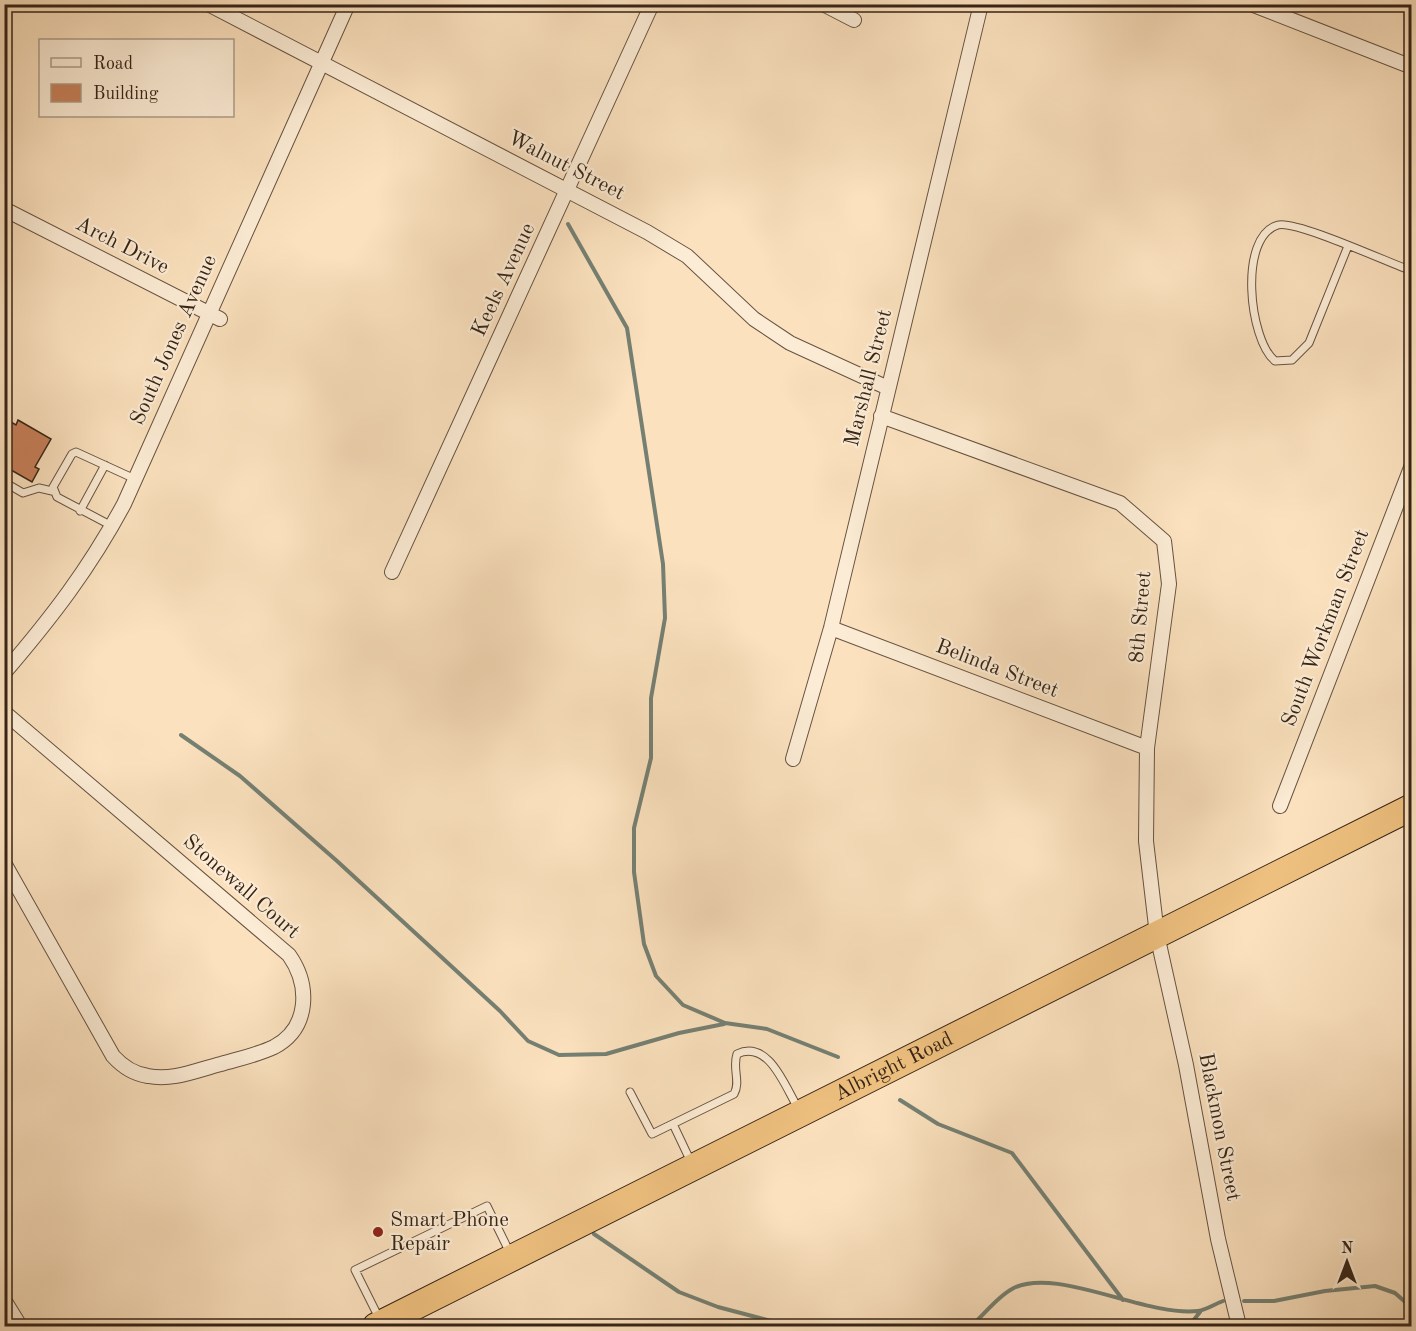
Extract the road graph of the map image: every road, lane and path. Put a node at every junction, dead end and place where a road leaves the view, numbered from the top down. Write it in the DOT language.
graph roads {
  1 [pos="208,4"];
  2 [pos="348,4"];
  3 [pos="652,4"];
  4 [pos="823,4"];
  5 [pos="981,4"];
  6 [pos="1251,4"];
  7 [pos="854,20"];
  8 [pos="321,64"];
  9 [pos="1412,67"];
  10 [pos="568,190"];
  11 [pos="4,209"];
  12 [pos="1348,246"];
  13 [pos="1412,271"];
  14 [pos="214,317"];
  15 [pos="888,388"];
  16 [pos="881,416"];
  17 [pos="105,465"];
  18 [pos="1412,465"];
  19 [pos="135,479"];
  20 [pos="4,482"];
  21 [pos="52,491"];
  22 [pos="80,511"];
  23 [pos="112,526"];
  24 [pos="392,572"];
  25 [pos="831,628"];
  26 [pos="4,673"];
  27 [pos="4,712"];
  28 [pos="1148,748"];
  29 [pos="793,759"];
  30 [pos="1280,806"];
  31 [pos="1412,807"];
  32 [pos="4,863"];
  33 [pos="1157,935"];
  34 [pos="630,1092"];
  35 [pos="800,1113"];
  36 [pos="673,1124"];
  37 [pos="693,1167"];
  38 [pos="512,1257"];
  39 [pos="4,1300"];
  40 [pos="379,1325"];
  41 [pos="20,1326"];
  42 [pos="1239,1326"];
  1 -- 8 [label="street, Walnut Street"];
  2 -- 8 [label="street, South Jones Avenue"];
  3 -- 10 [label="street, Keels Avenue"];
  4 -- 7 [label="street"];
  5 -- 15 [label="street, Marshall Street"];
  6 -- 9 [label="street"];
  8 -- 10 [label="street, Walnut Street"];
  8 -- 14 [label="street, South Jones Avenue"];
  10 -- 15 [label="street, Walnut Street"];
  10 -- 24 [label="street, Keels Avenue"];
  11 -- 14 [label="street, Arch Drive"];
  12 -- 12 [label="lane"];
  12 -- 13 [label="lane"];
  14 -- 19 [label="street, South Jones Avenue"];
  15 -- 16 [label="street, Marshall Street"];
  16 -- 25 [label="street, Marshall Street"];
  16 -- 28 [label="street, 8th Street"];
  17 -- 19 [label="lane"];
  17 -- 21 [label="lane"];
  17 -- 22 [label="lane"];
  18 -- 30 [label="street, South Workman Street"];
  19 -- 23 [label="street, South Jones Avenue"];
  20 -- 21 [label="lane"];
  21 -- 22 [label="lane"];
  22 -- 23 [label="lane"];
  23 -- 26 [label="street, South Jones Avenue"];
  25 -- 28 [label="street, Belinda Street"];
  25 -- 29 [label="street, Marshall Street"];
  27 -- 32 [label="street, Stonewall Court"];
  28 -- 33 [label="street, 8th Street"];
  31 -- 33 [label="highway, Albright Road"];
  33 -- 35 [label="highway, Albright Road"];
  33 -- 42 [label="street, Blackmon Street"];
  34 -- 36 [label="lane"];
  35 -- 36 [label="lane"];
  35 -- 37 [label="highway, Albright Road"];
  36 -- 37 [label="lane"];
  37 -- 38 [label="highway, Albright Road"];
  38 -- 40 [label="highway, Albright Road"];
  38 -- 40 [label="lane"];
  39 -- 41 [label="street"];
}
